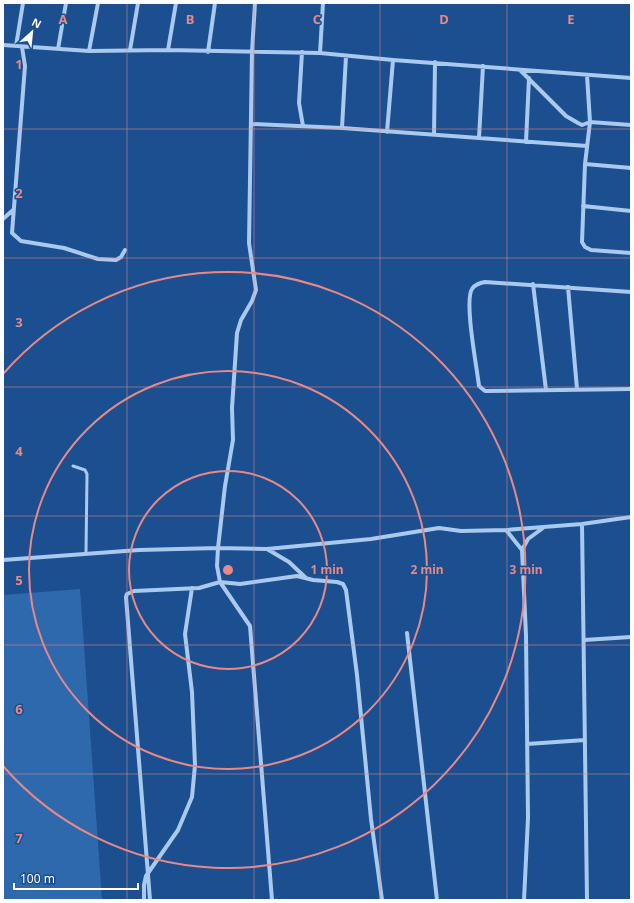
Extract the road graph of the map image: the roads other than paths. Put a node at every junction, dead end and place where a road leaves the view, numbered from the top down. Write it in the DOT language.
graph roads {
  1 [pos="23,3"];
  2 [pos="66,3"];
  3 [pos="98,3"];
  4 [pos="138,3"];
  5 [pos="176,3"];
  6 [pos="215,3"];
  7 [pos="255,3"];
  8 [pos="323,3"];
  9 [pos="3,45"];
  10 [pos="16,46"];
  11 [pos="22,46"];
  12 [pos="58,49"];
  13 [pos="130,50"];
  14 [pos="168,50"];
  15 [pos="89,51"];
  16 [pos="208,52"];
  17 [pos="252,52"];
  18 [pos="302,52"];
  19 [pos="320,53"];
  20 [pos="346,56"];
  21 [pos="393,60"];
  22 [pos="435,62"];
  23 [pos="483,66"];
  24 [pos="520,70"];
  25 [pos="587,75"];
  26 [pos="529,78"];
  27 [pos="631,78"];
  28 [pos="590,122"];
  29 [pos="252,124"];
  30 [pos="631,125"];
  31 [pos="303,126"];
  32 [pos="342,128"];
  33 [pos="387,132"];
  34 [pos="434,135"];
  35 [pos="480,138"];
  36 [pos="526,142"];
  37 [pos="586,146"];
  38 [pos="585,164"];
  39 [pos="631,168"];
  40 [pos="583,206"];
  41 [pos="13,210"];
  42 [pos="631,211"];
  43 [pos="3,219"];
  44 [pos="125,250"];
  45 [pos="631,253"];
  46 [pos="533,284"];
  47 [pos="568,287"];
  48 [pos="631,292"];
  49 [pos="631,388"];
  50 [pos="578,389"];
  51 [pos="546,390"];
  52 [pos="73,466"];
  53 [pos="631,517"];
  54 [pos="582,524"];
  55 [pos="545,527"];
  56 [pos="506,530"];
  57 [pos="218,548"];
  58 [pos="267,548"];
  59 [pos="522,550"];
  60 [pos="86,553"];
  61 [pos="3,560"];
  62 [pos="306,578"];
  63 [pos="220,582"];
  64 [pos="192,588"];
  65 [pos="407,634"];
  66 [pos="631,637"];
  67 [pos="584,640"];
  68 [pos="585,740"];
  69 [pos="527,744"];
  70 [pos="148,873"];
  71 [pos="144,900"];
  72 [pos="150,900"];
  73 [pos="272,900"];
  74 [pos="382,900"];
  75 [pos="437,900"];
  76 [pos="524,900"];
  77 [pos="587,900"];
  1 -- 10 [label="street"];
  2 -- 12 [label="street"];
  3 -- 15 [label="street"];
  4 -- 13 [label="street"];
  5 -- 14 [label="street"];
  6 -- 16 [label="street"];
  7 -- 17 [label="street"];
  8 -- 19 [label="street"];
  9 -- 10 [label="street"];
  10 -- 11 [label="street"];
  11 -- 12 [label="street"];
  11 -- 41 [label="street"];
  12 -- 15 [label="street"];
  13 -- 14 [label="street"];
  13 -- 15 [label="street"];
  14 -- 16 [label="street"];
  16 -- 17 [label="street"];
  17 -- 18 [label="street"];
  17 -- 29 [label="street"];
  18 -- 19 [label="street"];
  18 -- 31 [label="street"];
  19 -- 20 [label="street"];
  20 -- 21 [label="street"];
  20 -- 32 [label="street"];
  21 -- 22 [label="street"];
  21 -- 33 [label="street"];
  22 -- 23 [label="street"];
  22 -- 34 [label="street"];
  23 -- 24 [label="street"];
  23 -- 35 [label="street"];
  24 -- 25 [label="street"];
  24 -- 26 [label="street"];
  25 -- 27 [label="street"];
  25 -- 28 [label="street"];
  26 -- 28 [label="street"];
  26 -- 36 [label="street"];
  28 -- 30 [label="street"];
  28 -- 37 [label="street"];
  29 -- 31 [label="street"];
  29 -- 57 [label="street"];
  31 -- 32 [label="street"];
  32 -- 33 [label="street"];
  33 -- 34 [label="street"];
  34 -- 35 [label="street"];
  35 -- 36 [label="street"];
  36 -- 37 [label="street"];
  37 -- 38 [label="street"];
  38 -- 39 [label="street"];
  38 -- 40 [label="street"];
  40 -- 42 [label="street"];
  40 -- 45 [label="street"];
  41 -- 43 [label="street"];
  41 -- 44 [label="street"];
  46 -- 47 [label="street"];
  46 -- 51 [label="street"];
  46 -- 51 [label="street"];
  47 -- 48 [label="street"];
  47 -- 50 [label="street"];
  49 -- 50 [label="street"];
  50 -- 51 [label="street"];
  52 -- 60 [label="lane"];
  53 -- 54 [label="street"];
  54 -- 55 [label="street"];
  54 -- 67 [label="street"];
  55 -- 56 [label="street"];
  55 -- 59 [label="street"];
  56 -- 58 [label="street"];
  56 -- 59 [label="street"];
  57 -- 58 [label="street"];
  57 -- 60 [label="street"];
  57 -- 63 [label="street"];
  58 -- 62 [label="street"];
  59 -- 69 [label="street"];
  60 -- 61 [label="street"];
  62 -- 63 [label="street"];
  62 -- 74 [label="street"];
  63 -- 64 [label="street"];
  63 -- 73 [label="street"];
  64 -- 70 [label="street"];
  64 -- 70 [label="street"];
  65 -- 75 [label="street"];
  66 -- 67 [label="street"];
  67 -- 68 [label="street"];
  68 -- 69 [label="street"];
  68 -- 77 [label="street"];
  69 -- 76 [label="street"];
  70 -- 71 [label="street"];
  70 -- 72 [label="street"];
}
